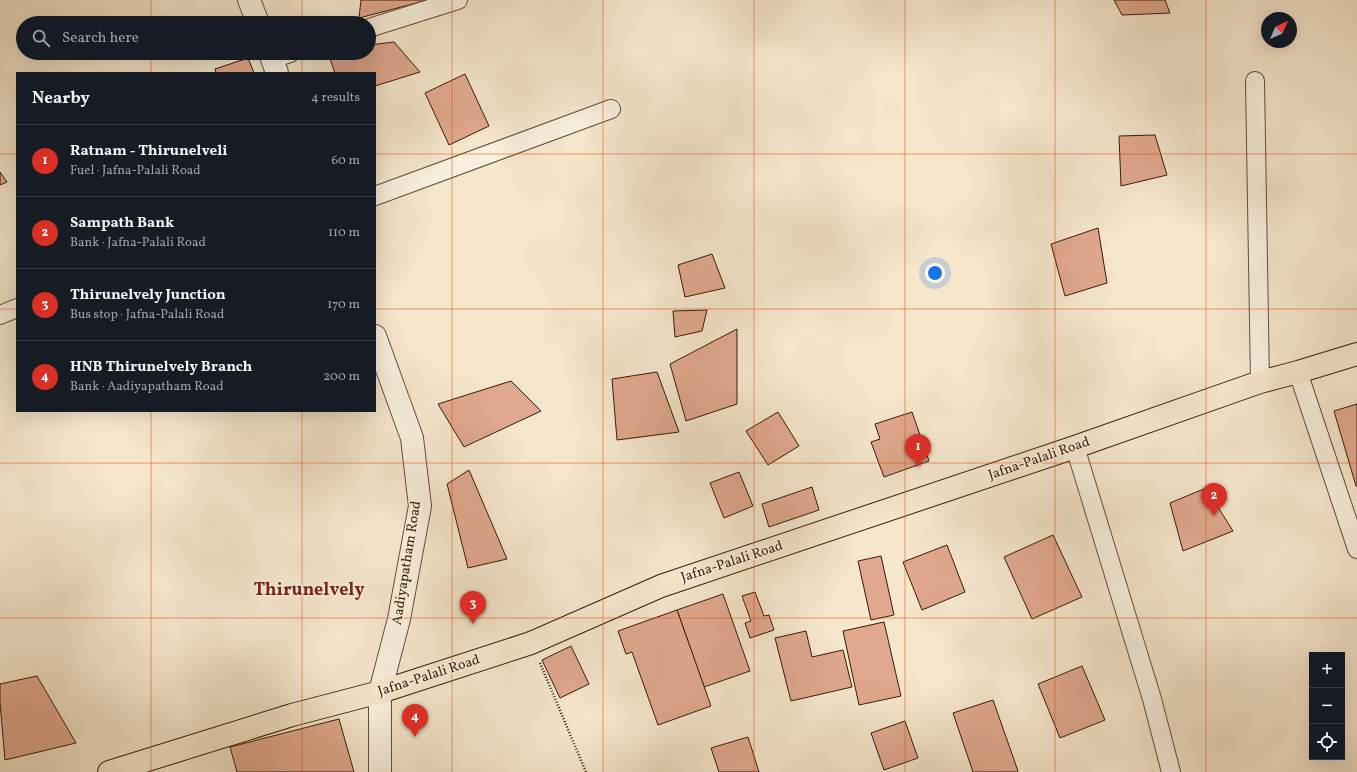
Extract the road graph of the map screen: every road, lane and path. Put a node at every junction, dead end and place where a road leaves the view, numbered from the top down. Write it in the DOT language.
graph roads {
  1 [pos="250,0"];
  2 [pos="458,0"];
  3 [pos="256,16"];
  4 [pos="376,26"];
  5 [pos="1255,81"];
  6 [pos="611,109"];
  7 [pos="376,196"];
  8 [pos="16,308"];
  9 [pos="0,314"];
  10 [pos="376,339"];
  11 [pos="1357,354"];
  12 [pos="1298,372"];
  13 [pos="1260,382"];
  14 [pos="1075,448"];
  15 [pos="1357,549"];
  16 [pos="531,642"];
  17 [pos="380,692"];
  18 [pos="109,772"];
  19 [pos="380,772"];
  20 [pos="586,772"];
  21 [pos="1171,772"];
  1 -- 3 [label="street"];
  2 -- 4 [label="street"];
  5 -- 13 [label="street"];
  6 -- 7 [label="street"];
  8 -- 9 [label="street"];
  10 -- 17 [label="street, Aadiyapatham Road"];
  11 -- 12 [label="main road, Jafna-Palali Road"];
  12 -- 13 [label="main road, Jafna-Palali Road"];
  12 -- 15 [label="street"];
  13 -- 14 [label="main road, Jafna-Palali Road"];
  14 -- 16 [label="main road, Jafna-Palali Road"];
  14 -- 21 [label="street"];
  16 -- 17 [label="main road, Jafna-Palali Road"];
  16 -- 20 [label="path"];
  17 -- 18 [label="main road, Jafna-Palali Road"];
  17 -- 19 [label="street, Aadiyapatham Road"];
}
